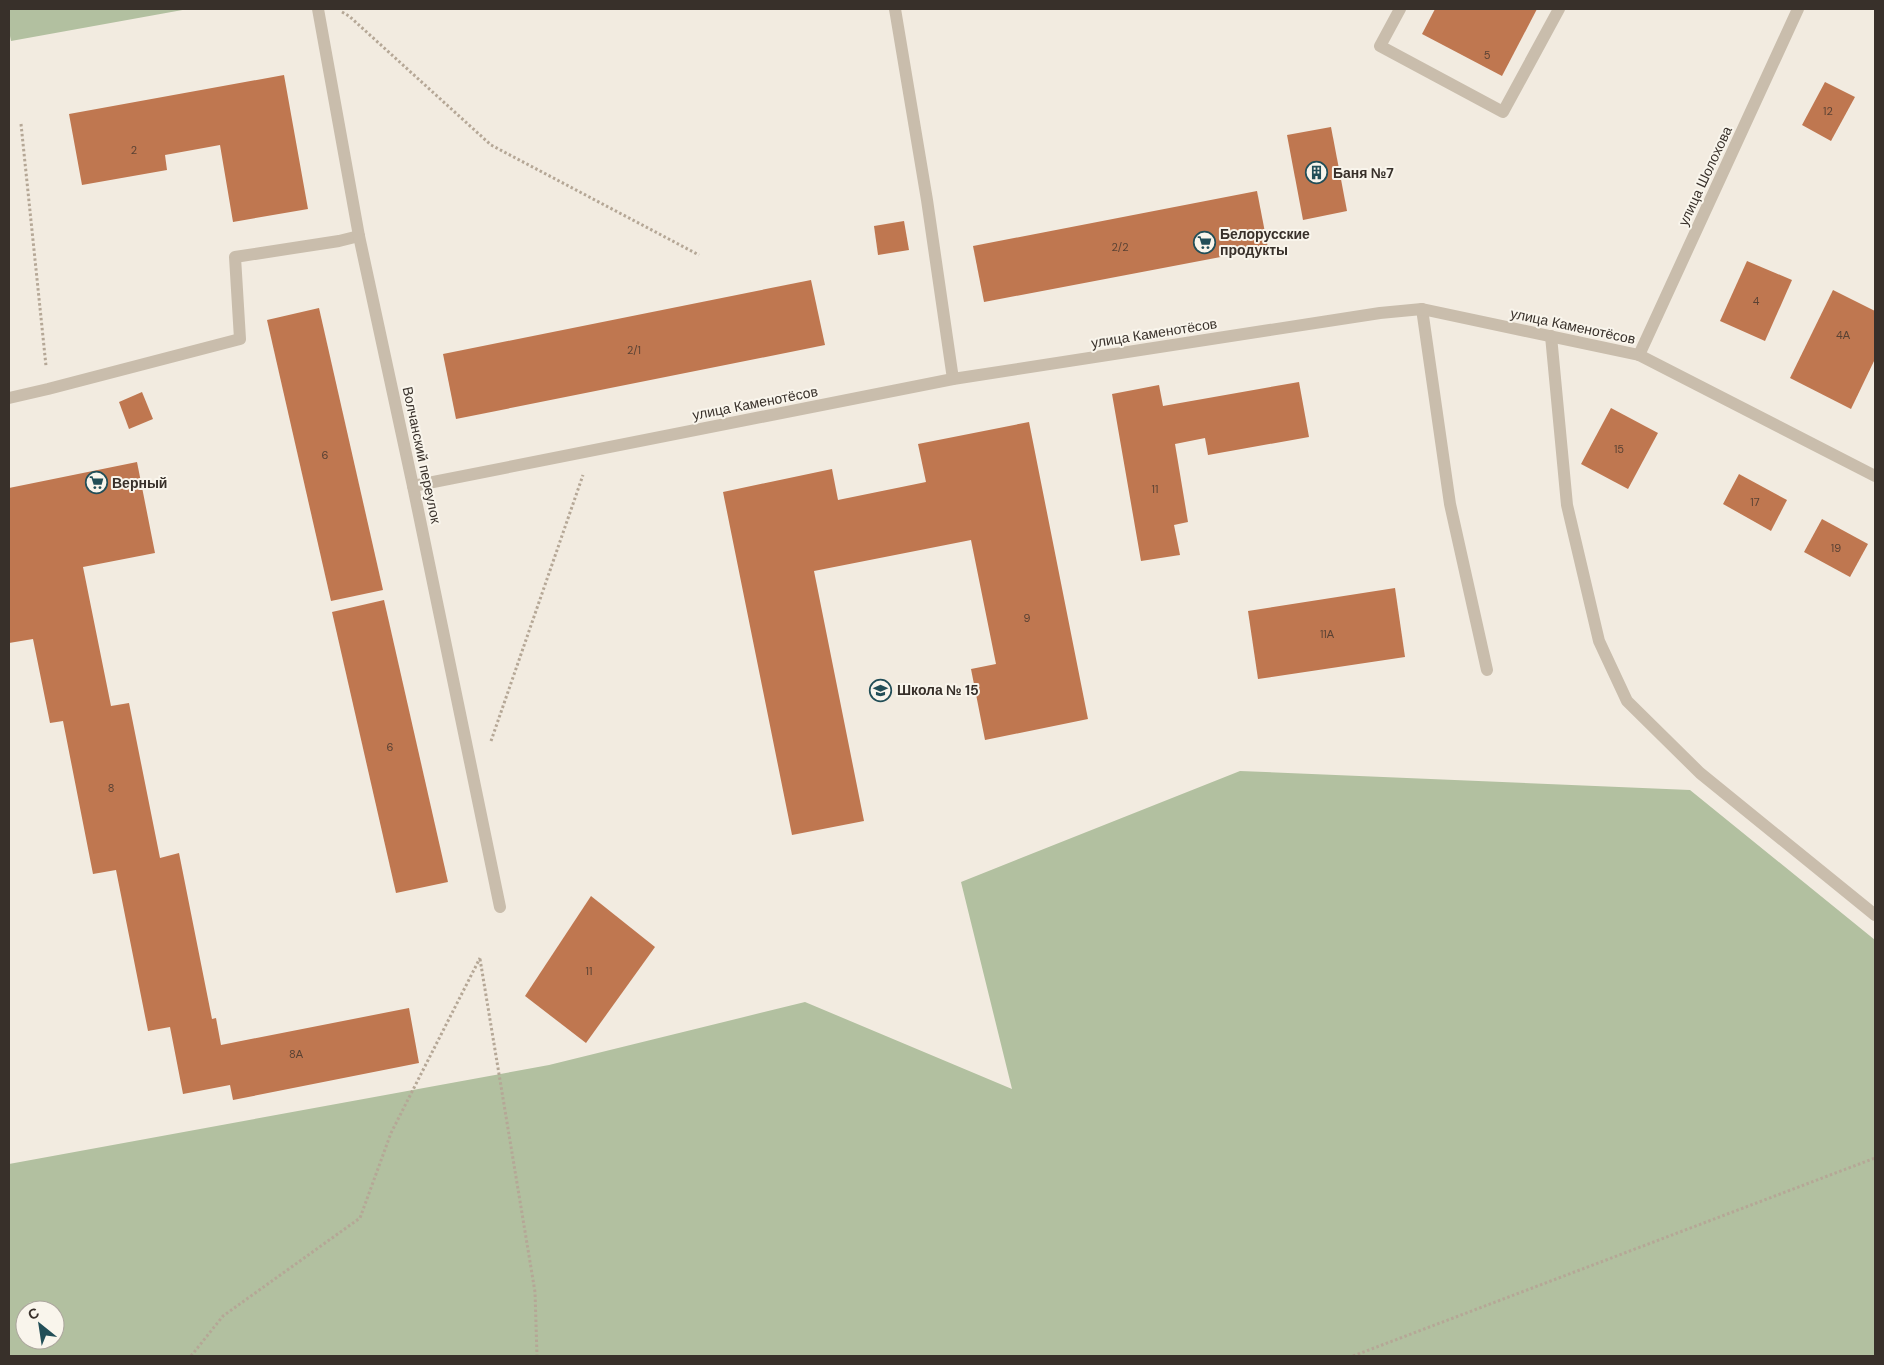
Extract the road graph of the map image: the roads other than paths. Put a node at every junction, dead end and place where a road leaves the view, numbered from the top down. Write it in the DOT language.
graph roads {
  1 [pos="318,9"];
  2 [pos="895,9"];
  3 [pos="1400,9"];
  4 [pos="1559,9"];
  5 [pos="1798,9"];
  6 [pos="359,236"];
  7 [pos="1422,309"];
  8 [pos="1551,336"];
  9 [pos="1639,355"];
  10 [pos="953,379"];
  11 [pos="9,398"];
  12 [pos="1875,476"];
  13 [pos="413,486"];
  14 [pos="1487,670"];
  15 [pos="500,907"];
  16 [pos="1875,915"];
  1 -- 6 [label="street, Волчанский переулок"];
  2 -- 10 [label="street"];
  3 -- 4 [label="street"];
  5 -- 9 [label="street, улица Шолохова"];
  6 -- 11 [label="street"];
  6 -- 13 [label="street, Волчанский переулок"];
  7 -- 8 [label="street, улица Каменотёсов"];
  7 -- 10 [label="street, улица Каменотёсов"];
  7 -- 14 [label="street"];
  8 -- 9 [label="street, улица Каменотёсов"];
  8 -- 16 [label="street"];
  9 -- 12 [label="street, улица Каменотёсов"];
  10 -- 13 [label="street, улица Каменотёсов"];
  13 -- 15 [label="street, Волчанский переулок"];
}
